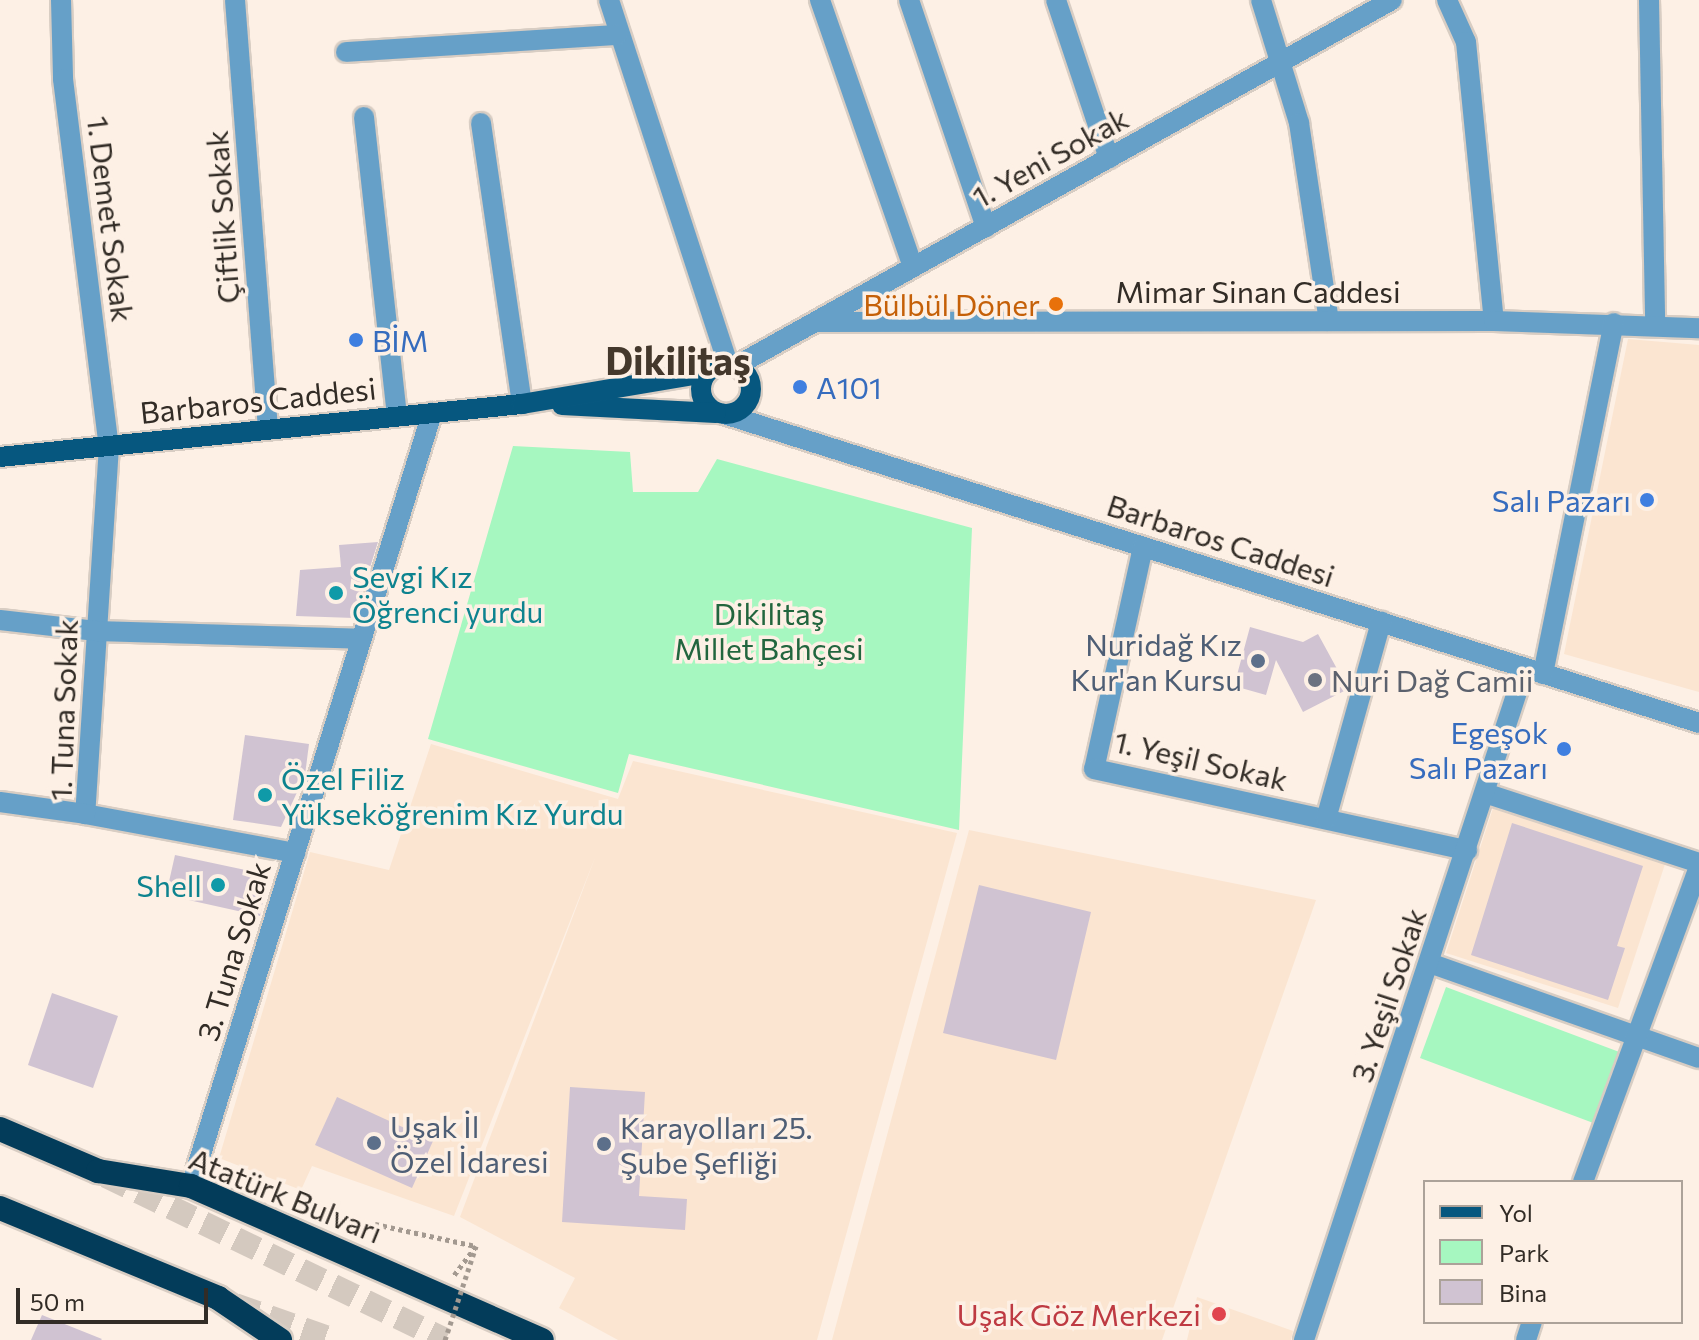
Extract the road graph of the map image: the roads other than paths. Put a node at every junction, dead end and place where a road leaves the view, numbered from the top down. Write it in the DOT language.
graph roads {
  1 [pos="61,0"];
  2 [pos="235,0"];
  3 [pos="609,0"];
  4 [pos="820,0"];
  5 [pos="909,0"];
  6 [pos="1056,0"];
  7 [pos="1261,0"];
  8 [pos="1392,0"];
  9 [pos="1447,0"];
  10 [pos="1649,0"];
  11 [pos="617,35"];
  12 [pos="346,52"];
  13 [pos="1277,64"];
  14 [pos="364,117"];
  15 [pos="481,123"];
  16 [pos="1109,158"];
  17 [pos="986,227"];
  18 [pos="913,267"];
  19 [pos="1329,321"];
  20 [pos="1494,321"];
  21 [pos="816,322"];
  22 [pos="1614,323"];
  23 [pos="1655,324"];
  24 [pos="1699,328"];
  25 [pos="732,365"];
  26 [pos="706,373"];
  27 [pos="522,404"];
  28 [pos="432,413"];
  29 [pos="720,413"];
  30 [pos="397,416"];
  31 [pos="268,430"];
  32 [pos="109,446"];
  33 [pos="0,457"];
  34 [pos="1143,547"];
  35 [pos="0,620"];
  36 [pos="1381,622"];
  37 [pos="96,631"];
  38 [pos="361,639"];
  39 [pos="1534,671"];
  40 [pos="1699,723"];
  41 [pos="1485,793"];
  42 [pos="0,802"];
  43 [pos="85,814"];
  44 [pos="1326,819"];
  45 [pos="1467,850"];
  46 [pos="295,853"];
  47 [pos="1699,864"];
  48 [pos="1432,964"];
  49 [pos="1637,1036"];
  50 [pos="1699,1058"];
  51 [pos="0,1129"];
  52 [pos="1584,1180"];
  53 [pos="191,1186"];
  54 [pos="0,1208"];
  55 [pos="280,1340"];
  56 [pos="542,1340"];
  57 [pos="1304,1340"];
  1 -- 32 [label="street, 1. Demet Sokak"];
  2 -- 31 [label="street, Çiftlik Sokak"];
  3 -- 11 [label="street"];
  4 -- 18 [label="street"];
  5 -- 17 [label="street"];
  6 -- 16 [label="street"];
  7 -- 13 [label="street"];
  8 -- 13 [label="street, 1. Yeni Sokak"];
  9 -- 20 [label="street"];
  10 -- 23 [label="street"];
  11 -- 12 [label="street"];
  11 -- 25 [label="street"];
  13 -- 16 [label="street, 1. Yeni Sokak"];
  13 -- 19 [label="street"];
  14 -- 30 [label="street"];
  15 -- 27 [label="street"];
  16 -- 17 [label="street, 1. Yeni Sokak"];
  17 -- 18 [label="street, 1. Yeni Sokak"];
  18 -- 21 [label="street, 1. Yeni Sokak"];
  19 -- 20 [label="street, Mimar Sinan Caddesi"];
  19 -- 21 [label="street, Mimar Sinan Caddesi"];
  20 -- 22 [label="street, Mimar Sinan Caddesi"];
  21 -- 25 [label="street, 1. Yeni Sokak"];
  22 -- 23 [label="street, Mimar Sinan Caddesi"];
  22 -- 39 [label="street, 3. Yeşil Sokak"];
  23 -- 24 [label="street, Mimar Sinan Caddesi"];
  25 -- 26 [label="main road"];
  25 -- 29 [label="main road"];
  26 -- 27 [label="main road"];
  26 -- 29 [label="main road"];
  27 -- 28 [label="main road, Barbaros Caddesi"];
  27 -- 29 [label="main road"];
  28 -- 30 [label="main road, Barbaros Caddesi"];
  28 -- 38 [label="street, 3. Tuna Sokak"];
  29 -- 34 [label="street, Barbaros Caddesi"];
  30 -- 31 [label="main road, Barbaros Caddesi"];
  31 -- 32 [label="main road, Barbaros Caddesi"];
  32 -- 33 [label="main road, Barbaros Caddesi"];
  32 -- 37 [label="street, 1. Tuna Sokak"];
  34 -- 36 [label="street, Barbaros Caddesi"];
  34 -- 44 [label="street, 1. Yeşil Sokak"];
  35 -- 37 [label="street"];
  36 -- 39 [label="street, Barbaros Caddesi"];
  36 -- 44 [label="street"];
  37 -- 38 [label="street"];
  37 -- 43 [label="street, 1. Tuna Sokak"];
  38 -- 46 [label="street, 3. Tuna Sokak"];
  39 -- 40 [label="street, Barbaros Caddesi"];
  39 -- 41 [label="street, 3. Yeşil Sokak"];
  41 -- 45 [label="street, 3. Yeşil Sokak"];
  41 -- 47 [label="street"];
  42 -- 43 [label="street"];
  43 -- 46 [label="street, 1. Tuna Sokak"];
  44 -- 45 [label="street, 1. Yeşil Sokak"];
  45 -- 48 [label="street, 3. Yeşil Sokak"];
  46 -- 53 [label="street, 3. Tuna Sokak"];
  47 -- 49 [label="street"];
  48 -- 49 [label="street"];
  48 -- 57 [label="street, 3. Yeşil Sokak"];
  49 -- 50 [label="street"];
  49 -- 52 [label="street"];
  51 -- 53 [label="highway, Atatürk Bulvarı"];
  53 -- 56 [label="highway, Atatürk Bulvarı"];
  54 -- 55 [label="highway"];
}
